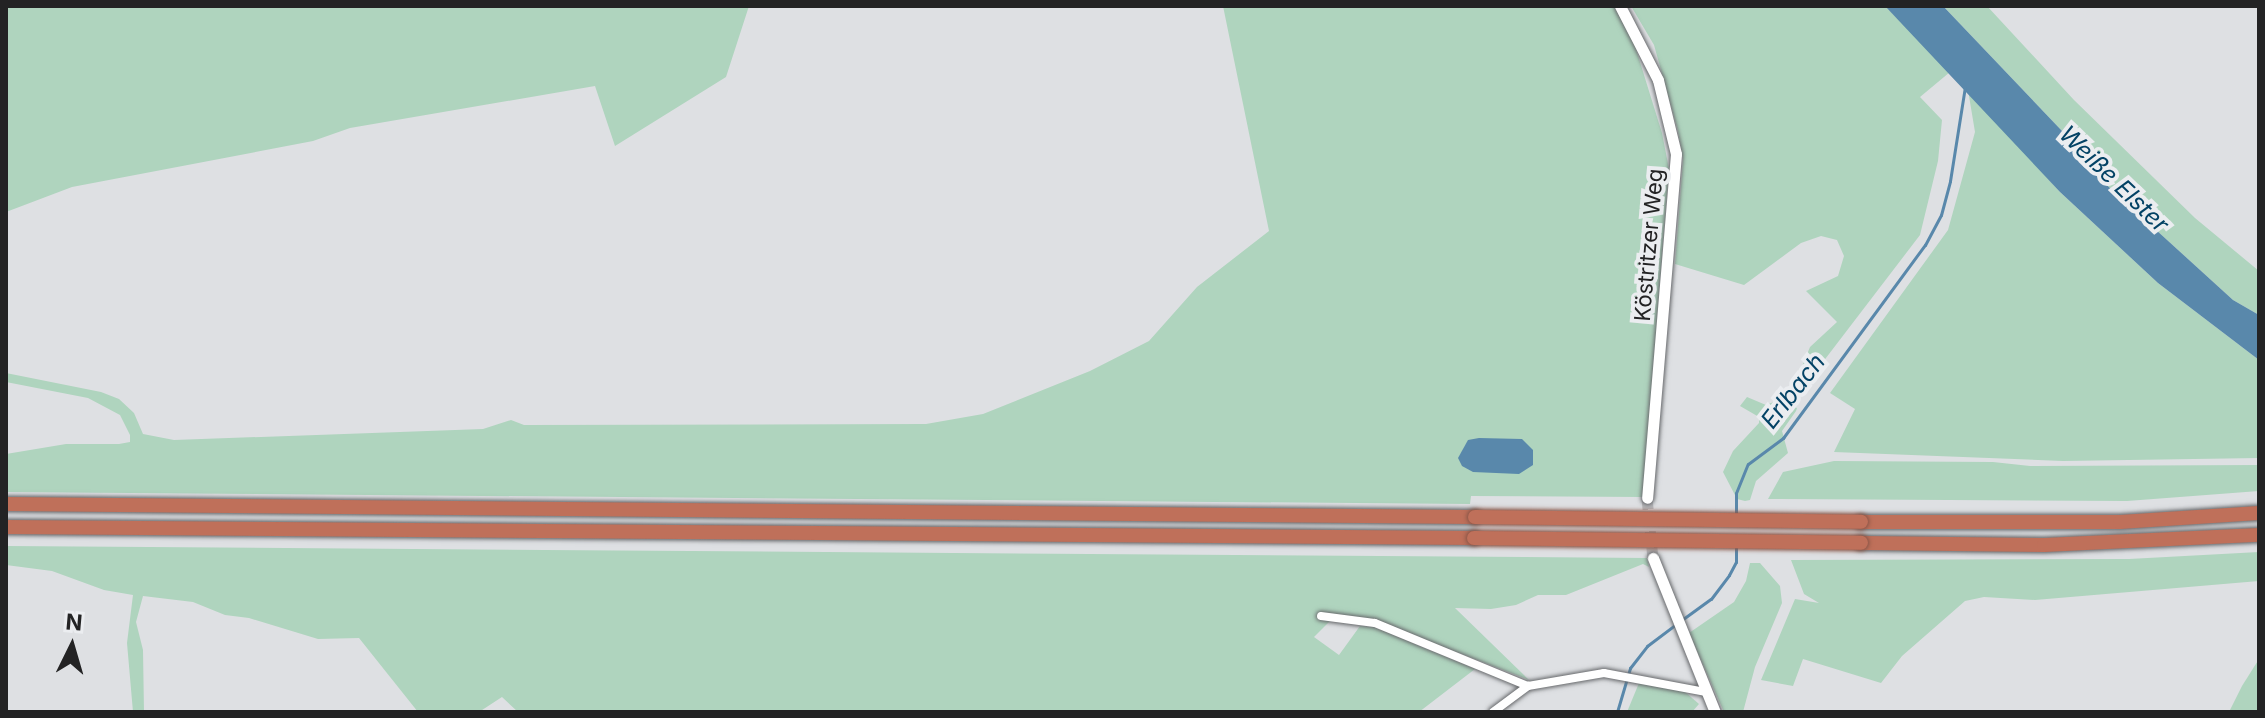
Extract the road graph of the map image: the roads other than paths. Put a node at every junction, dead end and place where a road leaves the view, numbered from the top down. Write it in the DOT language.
graph roads {
  1 [pos="1620,6"];
  2 [pos="1647,498"];
  3 [pos="6,504"];
  4 [pos="2259,513"];
  5 [pos="6,527"];
  6 [pos="2259,535"];
  7 [pos="1653,558"];
  8 [pos="1321,616"];
  9 [pos="1528,686"];
  10 [pos="1706,692"];
  11 [pos="1493,712"];
  12 [pos="1715,712"];
  1 -- 2 [label="main road, Köstritzer Weg"];
  3 -- 4 [label="highway, bridge"];
  5 -- 6 [label="highway, bridge"];
  7 -- 10 [label="main road"];
  8 -- 9 [label="street"];
  9 -- 10 [label="street"];
  9 -- 11 [label="street"];
  10 -- 12 [label="main road"];
}
